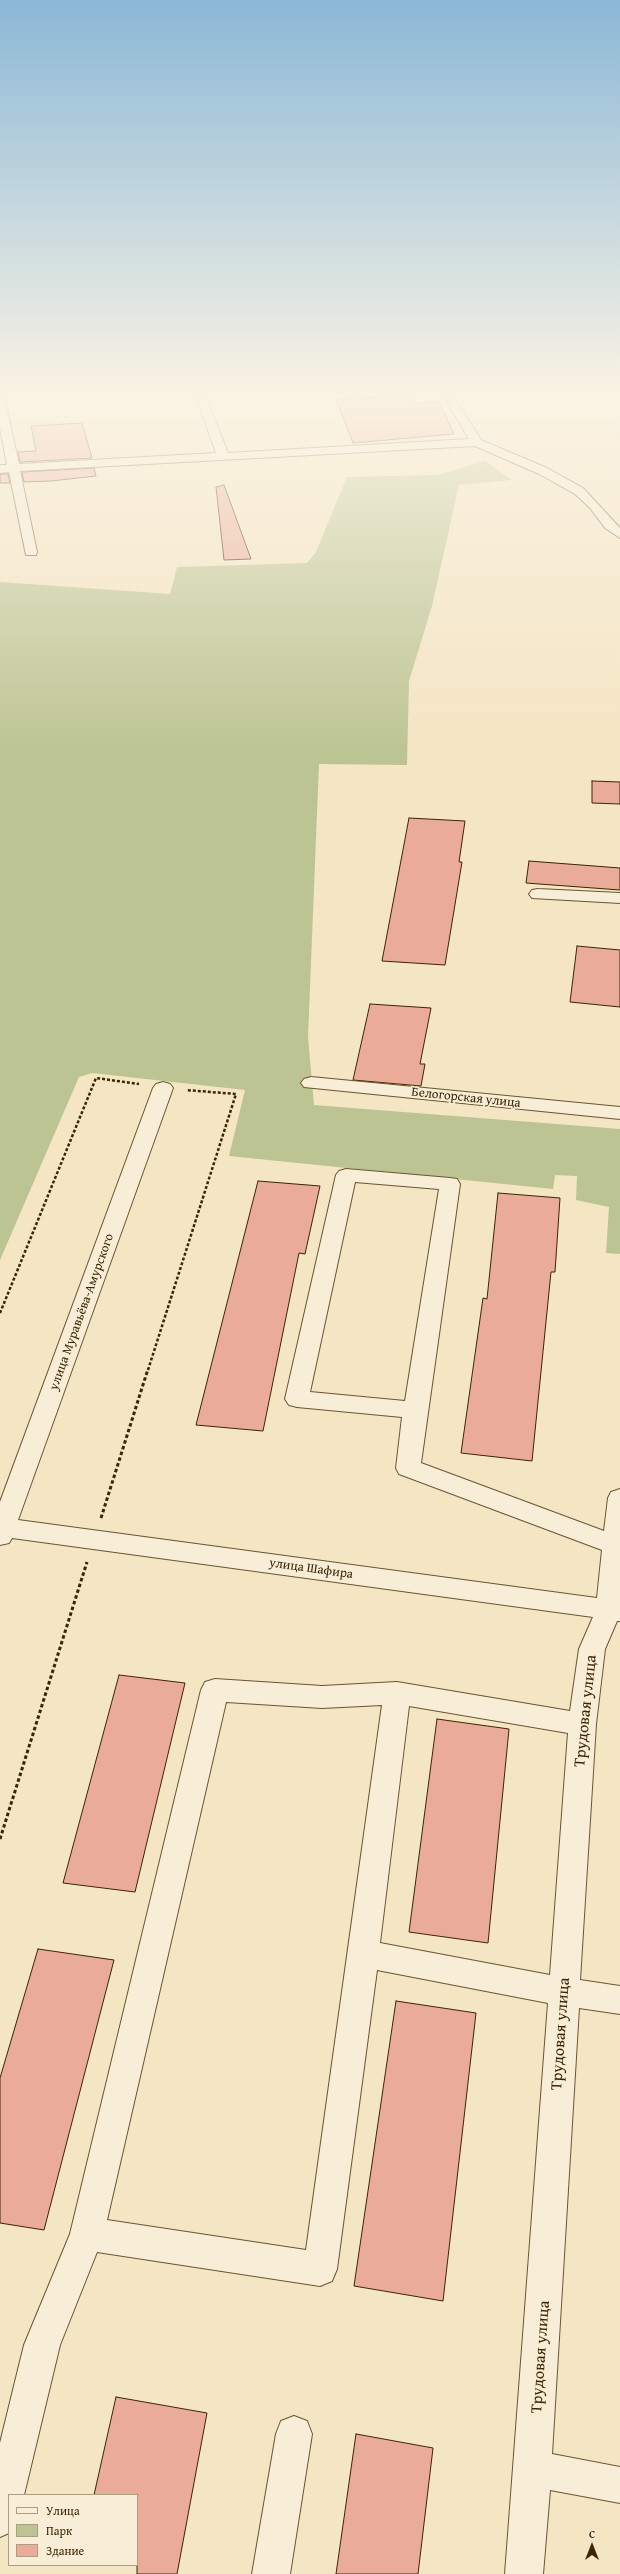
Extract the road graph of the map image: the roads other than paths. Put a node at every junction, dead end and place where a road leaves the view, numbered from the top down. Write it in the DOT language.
graph roads {
  1 [pos="24,514"];
  2 [pos="600,514"];
  3 [pos="620,534"];
  4 [pos="31,552"];
  5 [pos="538,894"];
  6 [pos="620,898"];
  7 [pos="311,1083"];
  8 [pos="164,1088"];
  9 [pos="620,1113"];
  10 [pos="415,1410"];
  11 [pos="620,1498"];
  12 [pos="2,1531"];
  13 [pos="615,1545"];
  14 [pos="615,1611"];
  15 [pos="397,1693"];
  16 [pos="582,1724"];
  17 [pos="364,1954"];
  18 [pos="564,1992"];
  19 [pos="620,2000"];
  20 [pos="87,2234"];
  21 [pos="294,2434"];
  22 [pos="534,2469"];
  23 [pos="620,2484"];
  24 [pos="0,2518"];
  25 [pos="271,2574"];
  26 [pos="524,2574"];
  1 -- 4 [label="street"];
  2 -- 3 [label="street"];
  5 -- 6 [label="street"];
  7 -- 9 [label="street, Белогорская улица"];
  8 -- 12 [label="street, улица Муравьёва-Амурского"];
  10 -- 10 [label="street"];
  10 -- 13 [label="street"];
  11 -- 13 [label="street, Трудовая улица"];
  12 -- 14 [label="street, улица Шафира"];
  13 -- 14 [label="street, Трудовая улица"];
  14 -- 16 [label="street, Трудовая улица"];
  15 -- 16 [label="street"];
  15 -- 17 [label="street"];
  15 -- 20 [label="street"];
  16 -- 18 [label="street, Трудовая улица"];
  17 -- 18 [label="street"];
  17 -- 20 [label="street"];
  18 -- 19 [label="street"];
  18 -- 22 [label="street, Трудовая улица"];
  20 -- 24 [label="street"];
  21 -- 25 [label="street"];
  22 -- 23 [label="street"];
  22 -- 26 [label="street, Трудовая улица"];
}
